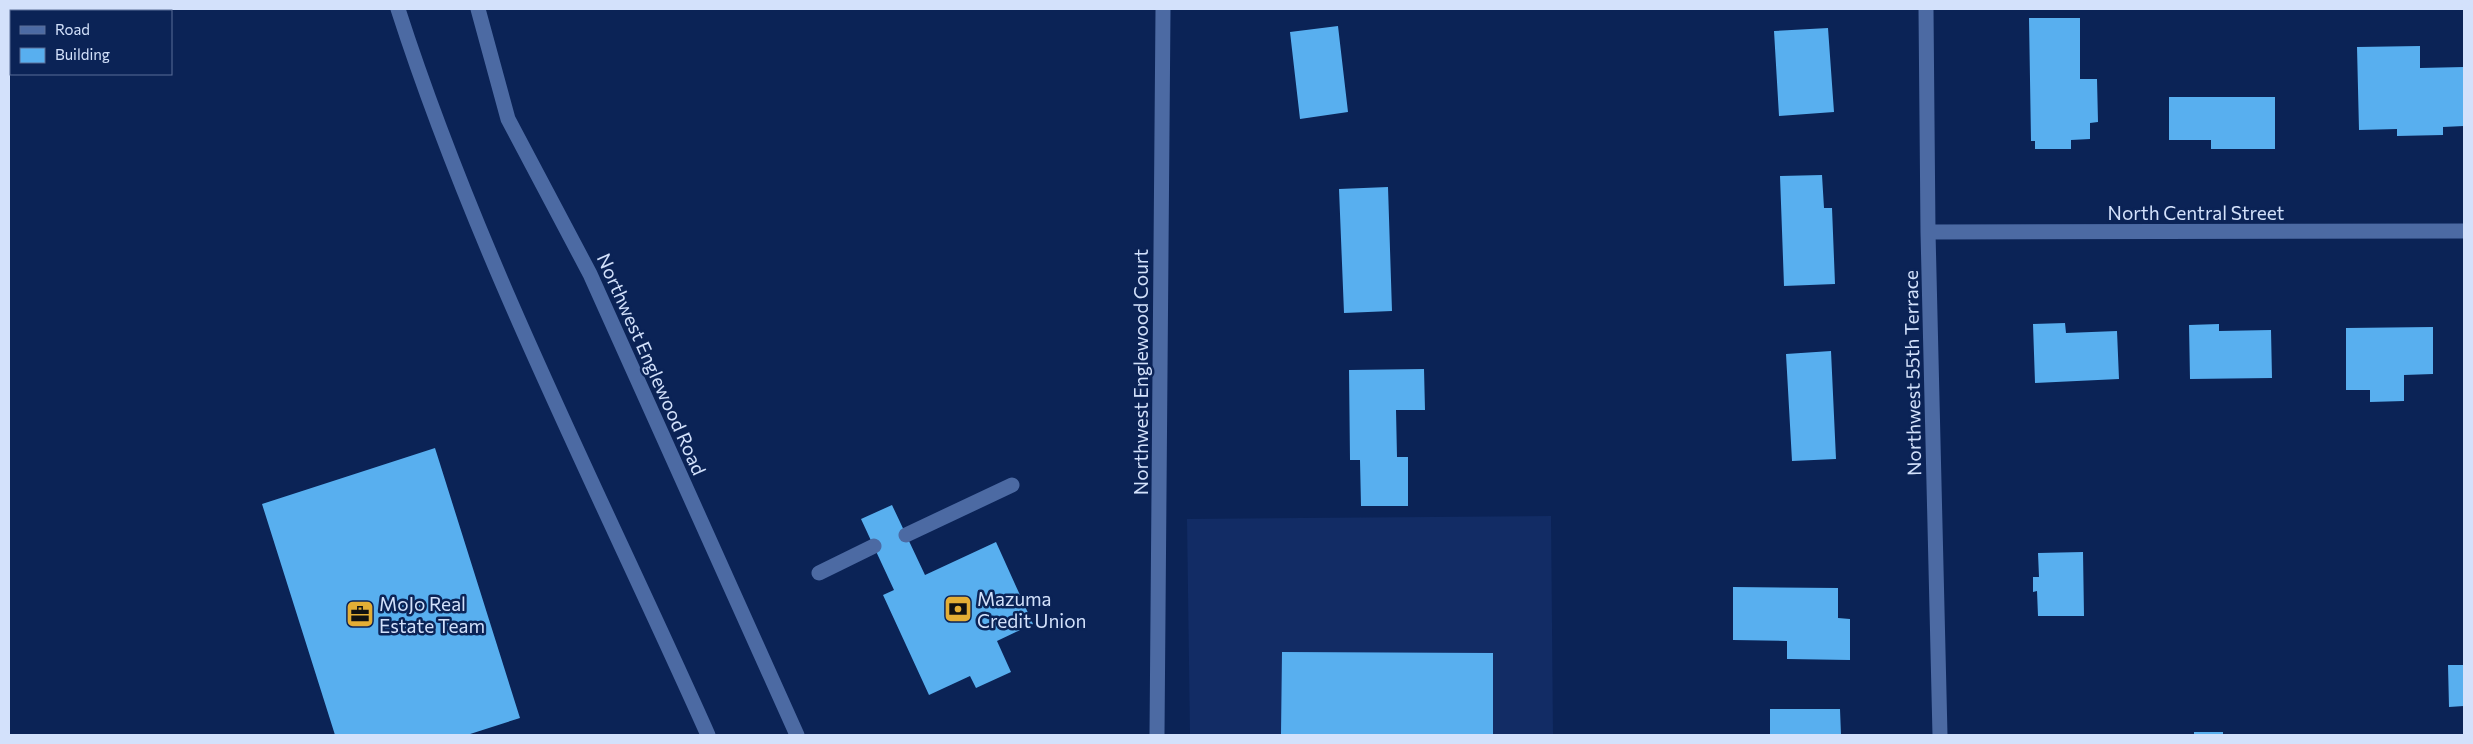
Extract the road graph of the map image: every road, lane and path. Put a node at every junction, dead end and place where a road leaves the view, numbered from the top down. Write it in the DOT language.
graph roads {
  1 [pos="398,9"];
  2 [pos="478,9"];
  3 [pos="1163,9"];
  4 [pos="1926,9"];
  5 [pos="2464,231"];
  6 [pos="1928,232"];
  7 [pos="1012,485"];
  8 [pos="906,534"];
  9 [pos="874,546"];
  10 [pos="819,573"];
  11 [pos="708,735"];
  12 [pos="797,735"];
  13 [pos="1157,735"];
  14 [pos="1940,735"];
  1 -- 11 [label="street"];
  2 -- 12 [label="street, Northwest Englewood Road"];
  3 -- 13 [label="street, Northwest Englewood Court"];
  4 -- 6 [label="street, Northwest 55th Terrace"];
  5 -- 6 [label="street, North Central Street"];
  6 -- 14 [label="street, Northwest 55th Terrace"];
  7 -- 8 [label="street"];
  9 -- 10 [label="street"];
}
